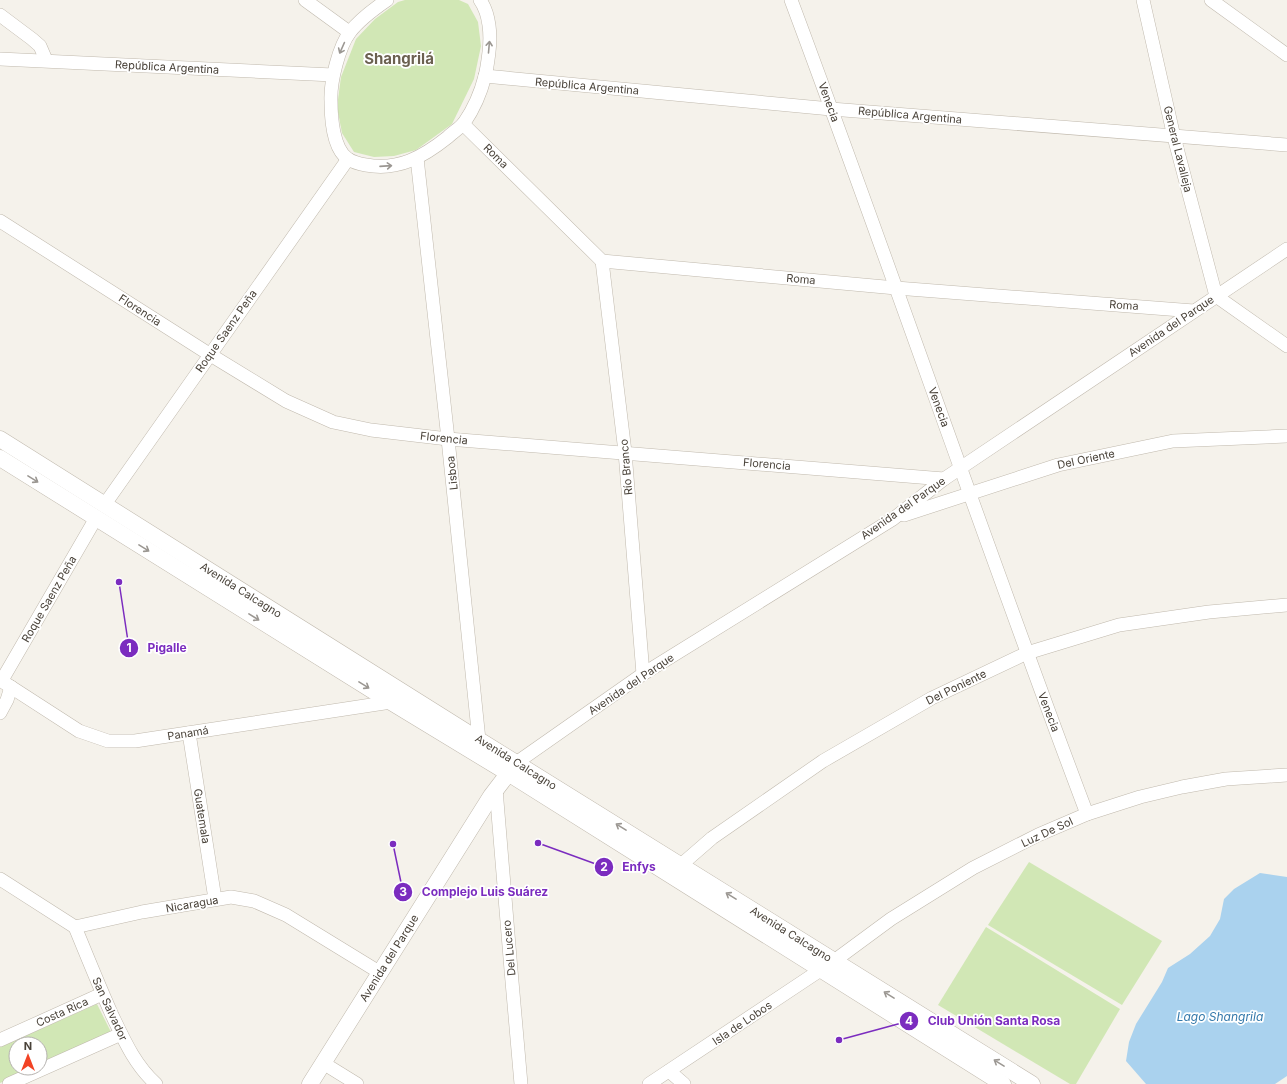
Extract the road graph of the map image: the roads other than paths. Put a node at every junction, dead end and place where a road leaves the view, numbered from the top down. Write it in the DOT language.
graph roads {
  1 [pos="305,0"];
  2 [pos="387,0"];
  3 [pos="480,0"];
  4 [pos="791,0"];
  5 [pos="1143,0"];
  6 [pos="1211,0"];
  7 [pos="0,14"];
  8 [pos="349,32"];
  9 [pos="1287,55"];
  10 [pos="0,59"];
  11 [pos="46,60"];
  12 [pos="333,75"];
  13 [pos="485,76"];
  14 [pos="832,109"];
  15 [pos="463,124"];
  16 [pos="1174,137"];
  17 [pos="1287,145"];
  18 [pos="417,158"];
  19 [pos="348,159"];
  20 [pos="0,221"];
  21 [pos="1287,249"];
  22 [pos="602,261"];
  23 [pos="896,288"];
  24 [pos="1216,296"];
  25 [pos="1194,311"];
  26 [pos="1287,346"];
  27 [pos="209,354"];
  28 [pos="1287,436"];
  29 [pos="0,439"];
  30 [pos="448,439"];
  31 [pos="625,452"];
  32 [pos="0,458"];
  33 [pos="961,468"];
  34 [pos="944,479"];
  35 [pos="970,492"];
  36 [pos="105,504"];
  37 [pos="96,518"];
  38 [pos="893,518"];
  39 [pos="1287,605"];
  40 [pos="1027,653"];
  41 [pos="643,674"];
  42 [pos="4,683"];
  43 [pos="391,702"];
  44 [pos="0,713"];
  45 [pos="189,733"];
  46 [pos="479,740"];
  47 [pos="512,768"];
  48 [pos="1287,775"];
  49 [pos="496,788"];
  50 [pos="1087,814"];
  51 [pos="676,870"];
  52 [pos="0,879"];
  53 [pos="215,899"];
  54 [pos="75,927"];
  55 [pos="834,961"];
  56 [pos="820,970"];
  57 [pos="379,972"];
  58 [pos="102,994"];
  59 [pos="121,1034"];
  60 [pos="0,1040"];
  61 [pos="323,1063"];
  62 [pos="669,1071"];
  63 [pos="10,1084"];
  64 [pos="156,1084"];
  65 [pos="310,1084"];
  66 [pos="357,1084"];
  67 [pos="521,1084"];
  68 [pos="649,1084"];
  69 [pos="684,1084"];
  70 [pos="1003,1084"];
  71 [pos="1032,1084"];
  1 -- 8 [label="street"];
  2 -- 8 [label="street"];
  13 -- 3 [label="street, one-way"];
  4 -- 14 [label="street, Venecia"];
  5 -- 16 [label="street, General Lavalleja"];
  6 -- 9 [label="street"];
  7 -- 11 [label="street"];
  8 -- 12 [label="street, one-way"];
  10 -- 11 [label="street, República Argentina"];
  11 -- 12 [label="street, República Argentina"];
  12 -- 19 [label="street"];
  13 -- 14 [label="street, República Argentina"];
  13 -- 15 [label="street"];
  14 -- 16 [label="street, República Argentina"];
  14 -- 23 [label="street, Venecia"];
  15 -- 18 [label="street"];
  15 -- 22 [label="street, Roma"];
  16 -- 17 [label="street, República Argentina"];
  16 -- 24 [label="street, General Lavalleja"];
  19 -- 18 [label="street, one-way"];
  18 -- 30 [label="street, Lisboa"];
  19 -- 27 [label="street, Roque Saenz Peña"];
  20 -- 27 [label="street, Florencia"];
  21 -- 24 [label="street, Avenida del Parque"];
  22 -- 23 [label="street, Roma"];
  22 -- 31 [label="street, Río Branco"];
  23 -- 25 [label="street, Roma"];
  23 -- 33 [label="street, Venecia"];
  24 -- 25 [label="street, Avenida del Parque"];
  24 -- 26 [label="street"];
  25 -- 33 [label="street, Avenida del Parque"];
  27 -- 30 [label="street, Florencia"];
  27 -- 36 [label="street, Roque Saenz Peña"];
  28 -- 35 [label="street, Del Oriente"];
  29 -- 36 [label="street, Avenida Calcagno"];
  30 -- 31 [label="street, Florencia"];
  30 -- 46 [label="street, Lisboa"];
  31 -- 34 [label="street, Florencia"];
  31 -- 41 [label="street, Río Branco"];
  32 -- 37 [label="street, Avenida Calcagno, one-way"];
  33 -- 34 [label="street, Avenida del Parque"];
  33 -- 35 [label="street, Venecia"];
  34 -- 38 [label="street, Avenida del Parque"];
  35 -- 38 [label="street, Del Oriente"];
  35 -- 40 [label="street, Venecia"];
  36 -- 37 [label="street, Roque Saenz Peña"];
  36 -- 46 [label="street, Avenida Calcagno"];
  37 -- 42 [label="street, Roque Saenz Peña"];
  37 -- 43 [label="street, Avenida Calcagno, one-way"];
  38 -- 41 [label="street, Avenida del Parque"];
  39 -- 40 [label="street, Del Poniente"];
  40 -- 50 [label="street, Venecia"];
  40 -- 51 [label="street, Del Poniente"];
  41 -- 47 [label="street, Avenida del Parque"];
  42 -- 44 [label="street, Roque Saenz Peña"];
  42 -- 45 [label="street, Panamá"];
  43 -- 45 [label="street, Panamá"];
  43 -- 47 [label="street, Avenida Calcagno"];
  45 -- 53 [label="street, Guatemala"];
  46 -- 47 [label="street, Avenida Calcagno"];
  47 -- 49 [label="street, Avenida del Parque"];
  47 -- 51 [label="street, Avenida Calcagno"];
  48 -- 50 [label="street, Luz De Sol"];
  49 -- 57 [label="street, Avenida del Parque"];
  49 -- 67 [label="street, Del Lucero"];
  50 -- 55 [label="street, Luz De Sol"];
  55 -- 51 [label="street, Avenida Calcagno, one-way"];
  51 -- 56 [label="street, Avenida Calcagno"];
  52 -- 54 [label="street"];
  53 -- 54 [label="street, Nicaragua"];
  53 -- 57 [label="street, Nicaragua"];
  54 -- 58 [label="street, San Salvador"];
  55 -- 56 [label="street, Isla de Lobos"];
  71 -- 55 [label="street, Avenida Calcagno, one-way"];
  56 -- 62 [label="street, Isla de Lobos"];
  56 -- 70 [label="street, Avenida Calcagno"];
  57 -- 61 [label="street, Avenida del Parque"];
  58 -- 59 [label="street, San Salvador"];
  58 -- 60 [label="street, Costa Rica"];
  59 -- 63 [label="street"];
  59 -- 64 [label="street, San Salvador"];
  61 -- 65 [label="street, Avenida del Parque"];
  61 -- 66 [label="street"];
  62 -- 68 [label="street, Isla de Lobos"];
  62 -- 69 [label="street"];
}
